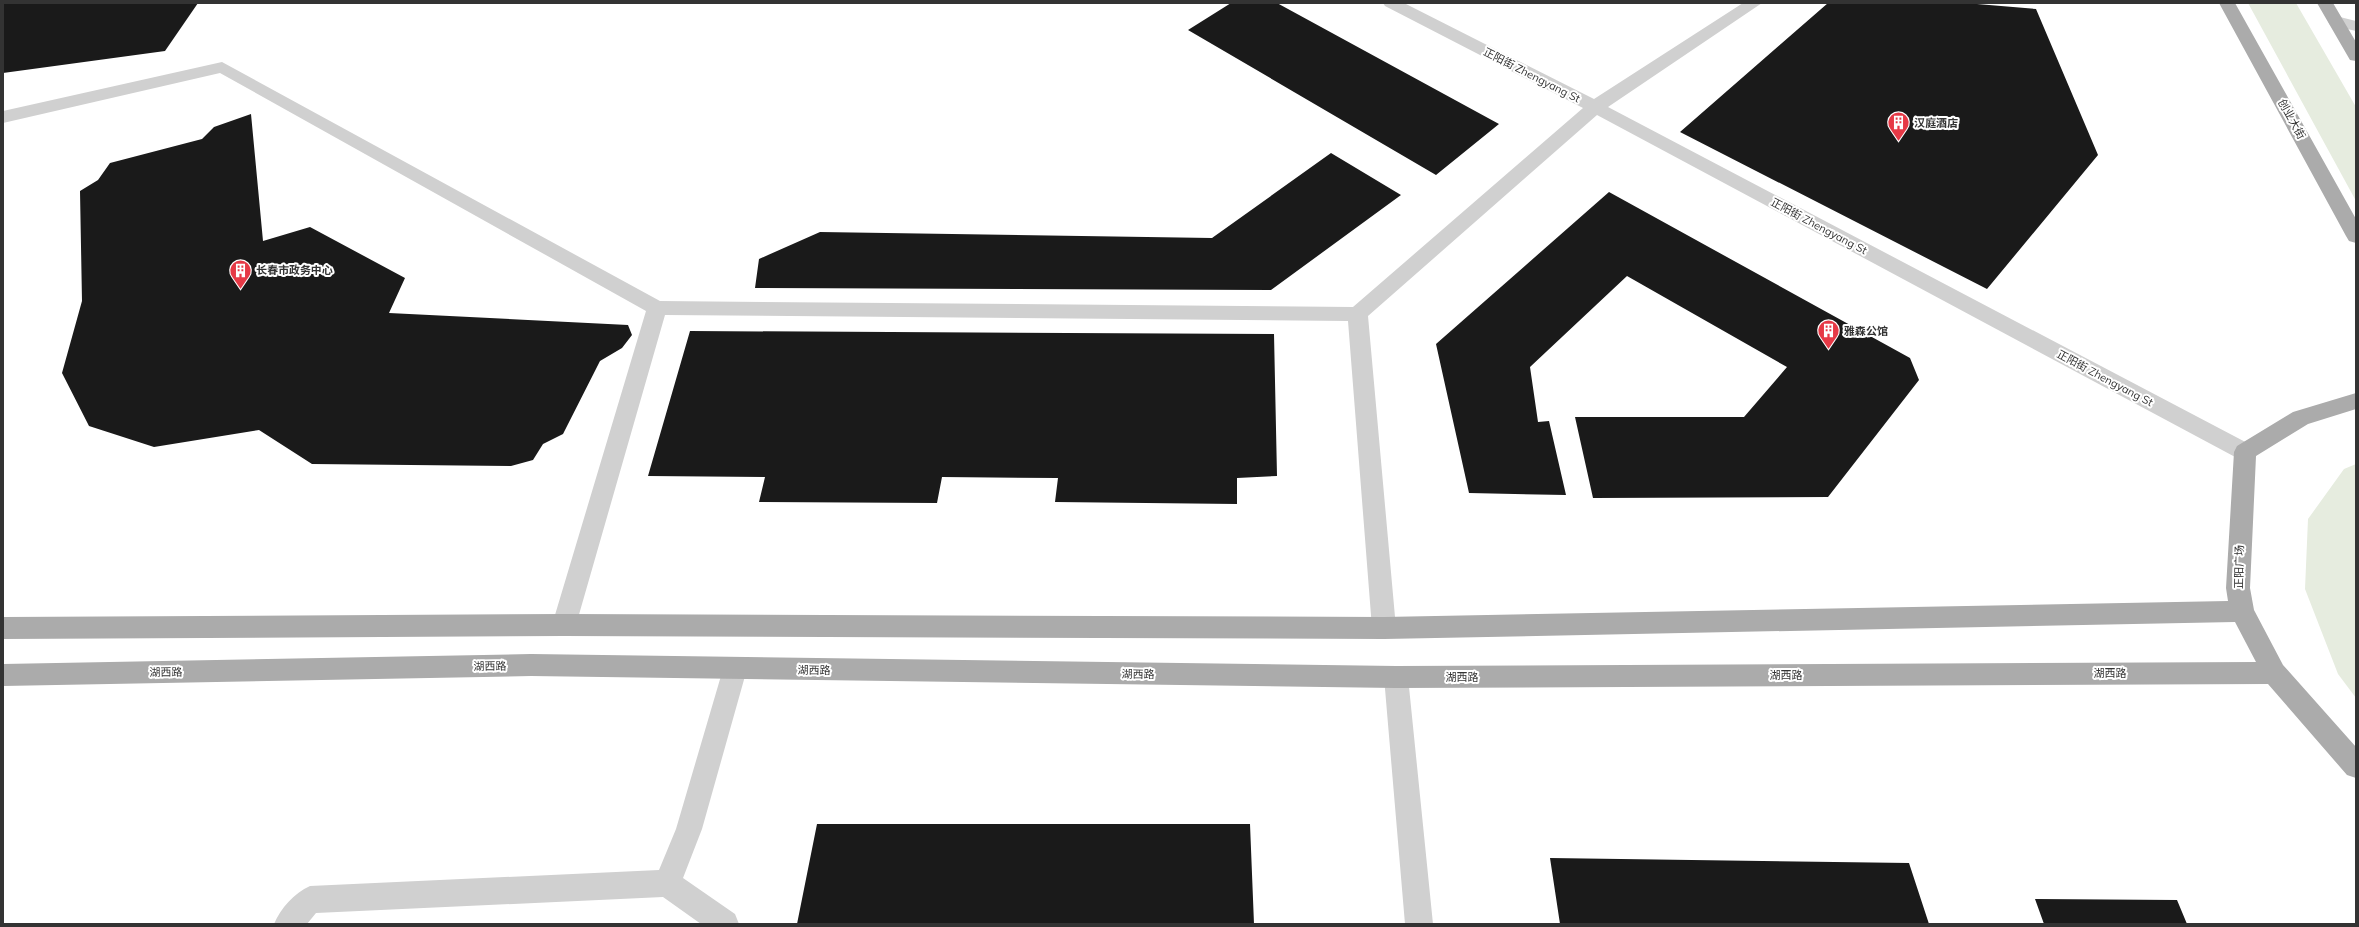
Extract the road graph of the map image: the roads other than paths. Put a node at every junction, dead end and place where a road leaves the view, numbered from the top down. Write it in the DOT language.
graph roads {
  1 [pos="1391,3"];
  2 [pos="1754,3"];
  3 [pos="2227,3"];
  4 [pos="2325,3"];
  5 [pos="2336,21"];
  6 [pos="2356,26"];
  7 [pos="2356,56"];
  8 [pos="1595,107"];
  9 [pos="3,117"];
  10 [pos="2356,236"];
  11 [pos="657,308"];
  12 [pos="1358,314"];
  13 [pos="2356,401"];
  14 [pos="2244,452"];
  15 [pos="2242,612"];
  16 [pos="564,625"];
  17 [pos="3,628"];
  18 [pos="1384,628"];
  19 [pos="735,669"];
  20 [pos="2274,673"];
  21 [pos="3,675"];
  22 [pos="1396,677"];
  23 [pos="2356,766"];
  24 [pos="668,882"];
  25 [pos="288,924"];
  26 [pos="725,924"];
  27 [pos="1419,924"];
  1 -- 8 [label="street, 正阳街 Zhengyang St"];
  2 -- 8 [label="street"];
  3 -- 10 [label="main road, 创业大街"];
  4 -- 5 [label="main road"];
  5 -- 6 [label="street"];
  5 -- 7 [label="main road"];
  8 -- 12 [label="street"];
  8 -- 14 [label="street, 正阳街 Zhengyang St"];
  9 -- 11 [label="street"];
  11 -- 12 [label="street"];
  11 -- 16 [label="street"];
  12 -- 18 [label="street"];
  13 -- 14 [label="main road"];
  14 -- 15 [label="main road, 正阳广场"];
  15 -- 18 [label="main road"];
  15 -- 20 [label="main road, 正阳广场"];
  16 -- 17 [label="main road"];
  16 -- 18 [label="main road"];
  19 -- 21 [label="main road, 湖西路"];
  19 -- 22 [label="main road, 湖西路"];
  19 -- 24 [label="street"];
  20 -- 22 [label="main road, 湖西路"];
  20 -- 23 [label="main road, 正阳广场"];
  22 -- 27 [label="street"];
  24 -- 25 [label="street"];
  24 -- 26 [label="street"];
}
